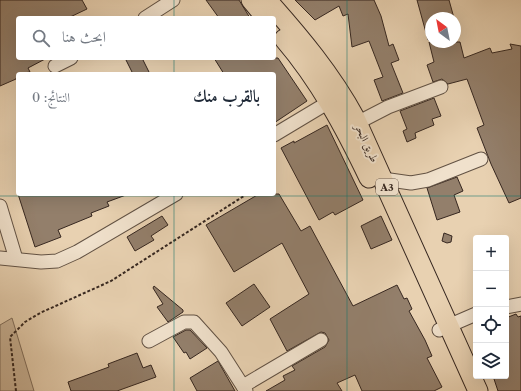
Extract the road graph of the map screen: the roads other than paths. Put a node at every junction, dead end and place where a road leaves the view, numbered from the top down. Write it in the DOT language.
graph roads {
  1 [pos="173,0"];
  2 [pos="251,0"];
  3 [pos="267,0"];
  4 [pos="148,16"];
  5 [pos="264,16"];
  6 [pos="276,30"];
  7 [pos="67,60"];
  8 [pos="55,66"];
  9 [pos="441,87"];
  10 [pos="329,102"];
  11 [pos="357,123"];
  12 [pos="276,134"];
  13 [pos="481,159"];
  14 [pos="383,179"];
  15 [pos="173,196"];
  16 [pos="0,206"];
  17 [pos="0,258"];
  18 [pos="16,259"];
  19 [pos="521,304"];
  20 [pos="509,306"];
  21 [pos="473,315"];
  22 [pos="444,328"];
  23 [pos="321,340"];
  24 [pos="149,341"];
  25 [pos="245,389"];
  26 [pos="464,391"];
  27 [pos="478,391"];
  1 -- 4 [label="street"];
  2 -- 5 [label="highway"];
  3 -- 11 [label="highway, طريق البحر / A3"];
  6 -- 10 [label="highway, طريق البحر / A3"];
  7 -- 8 [label="street"];
  9 -- 11 [label="street"];
  10 -- 12 [label="street"];
  10 -- 22 [label="highway, طريق البحر / A3"];
  11 -- 14 [label="highway, طريق البحر / A3"];
  13 -- 14 [label="street"];
  14 -- 22 [label="highway, طريق البحر / A3"];
  15 -- 18 [label="street"];
  16 -- 18 [label="street"];
  17 -- 18 [label="street"];
  19 -- 20 [label="street"];
  21 -- 22 [label="street"];
  22 -- 26 [label="highway, طريق البحر / A3"];
  22 -- 27 [label="highway, طريق البحر / A3"];
  23 -- 25 [label="street"];
  24 -- 25 [label="street"];
}
